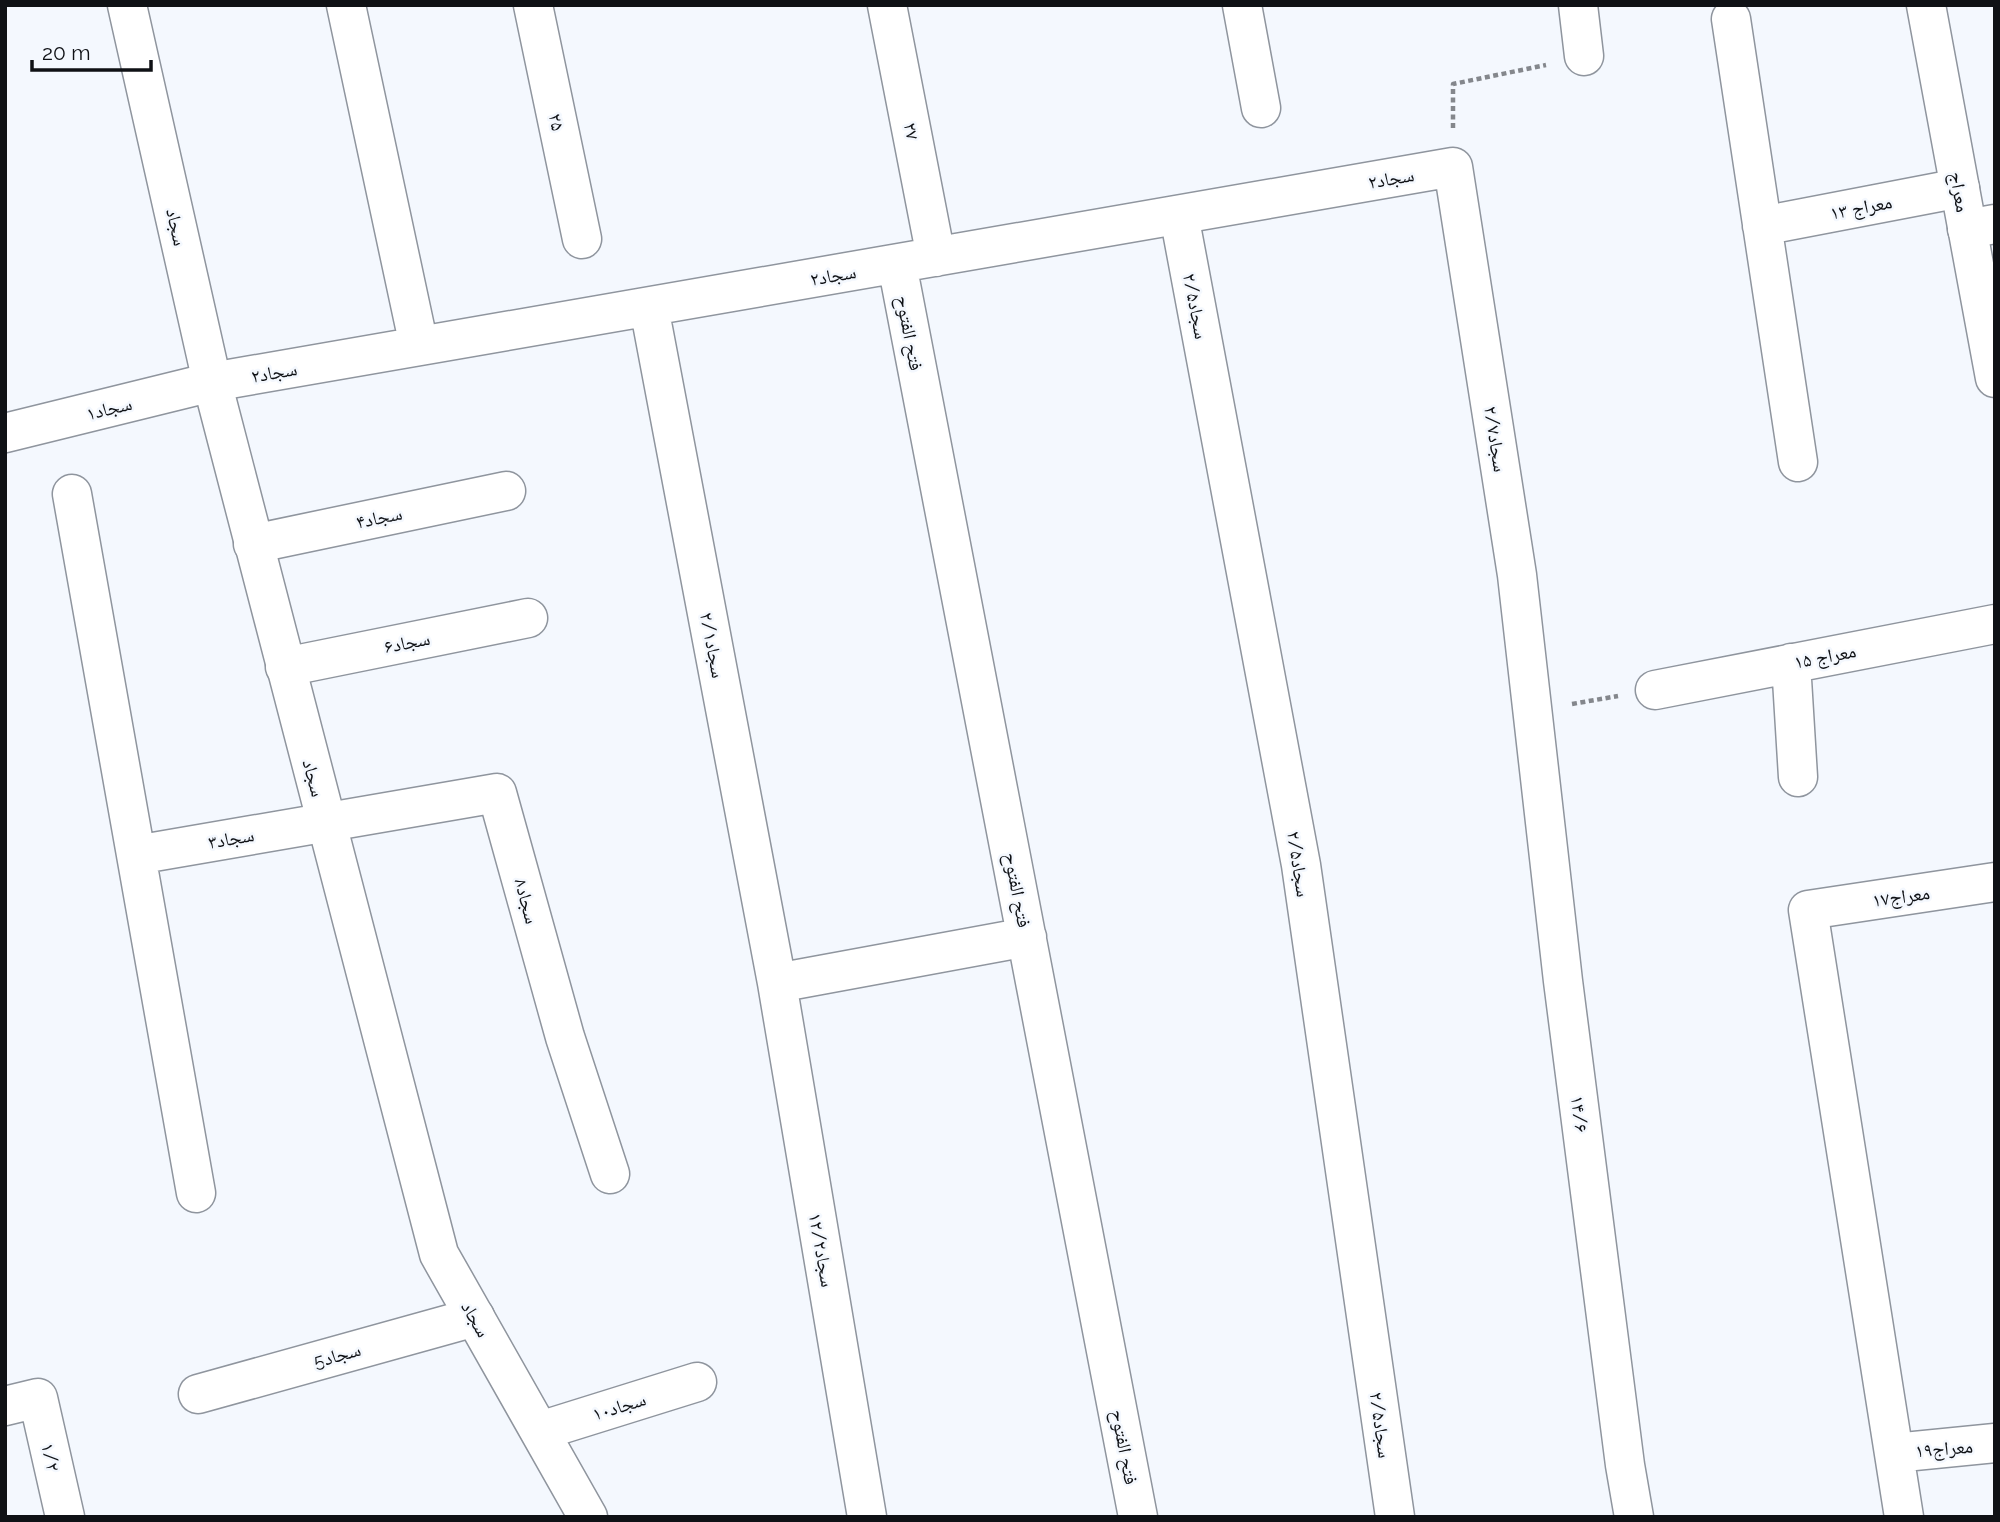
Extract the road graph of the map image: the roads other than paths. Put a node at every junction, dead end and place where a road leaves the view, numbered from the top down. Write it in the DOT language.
graph roads {
  1 [pos="127,5"];
  2 [pos="346,5"];
  3 [pos="533,5"];
  4 [pos="887,5"];
  5 [pos="1242,5"];
  6 [pos="1578,5"];
  7 [pos="1926,5"];
  8 [pos="1731,19"];
  9 [pos="1584,56"];
  10 [pos="1261,108"];
  11 [pos="1453,167"];
  12 [pos="1960,188"];
  13 [pos="1179,215"];
  14 [pos="1762,226"];
  15 [pos="1981,227"];
  16 [pos="582,239"];
  17 [pos="936,257"];
  18 [pos="897,264"];
  19 [pos="649,307"];
  20 [pos="419,346"];
  21 [pos="1995,378"];
  22 [pos="212,382"];
  23 [pos="5,433"];
  24 [pos="1798,461"];
  25 [pos="506,491"];
  26 [pos="72,494"];
  27 [pos="253,544"];
  28 [pos="528,618"];
  29 [pos="1995,624"];
  30 [pos="1791,663"];
  31 [pos="285,667"];
  32 [pos="1655,690"];
  33 [pos="1533,711"];
  34 [pos="1798,777"];
  35 [pos="326,821"];
  36 [pos="136,855"];
  37 [pos="1995,883"];
  38 [pos="1027,937"];
  39 [pos="776,983"];
  40 [pos="610,1174"];
  41 [pos="196,1193"];
  42 [pos="475,1317"];
  43 [pos="697,1382"];
  44 [pos="198,1394"];
  45 [pos="22,1402"];
  46 [pos="540,1431"];
  47 [pos="1995,1443"];
  48 [pos="1894,1452"];
  49 [pos="65,1517"];
  50 [pos="589,1517"];
  51 [pos="867,1517"];
  52 [pos="1138,1517"];
  53 [pos="1395,1517"];
  54 [pos="1634,1517"];
  55 [pos="1904,1517"];
  1 -- 22 [label="street, سجاد"];
  2 -- 20 [label="street"];
  3 -- 16 [label="street, ۲۵"];
  4 -- 17 [label="street, ۲۷"];
  5 -- 10 [label="street"];
  6 -- 9 [label="street"];
  7 -- 12 [label="street, معراج"];
  8 -- 14 [label="street"];
  11 -- 13 [label="street, ۲سجاد"];
  11 -- 33 [label="street, سجاد۲/۷"];
  12 -- 14 [label="street, معراج ۱۳"];
  12 -- 15 [label="street, معراج"];
  13 -- 17 [label="street, ۲سجاد"];
  13 -- 53 [label="street, ۲/۵سجاد"];
  14 -- 24 [label="street"];
  15 -- 21 [label="street, معراج"];
  17 -- 18 [label="street, ۲سجاد"];
  18 -- 19 [label="street, ۲سجاد"];
  18 -- 38 [label="street, فتح الفتوح"];
  19 -- 20 [label="street, ۲سجاد"];
  19 -- 39 [label="street, ۲/۱سجاد"];
  20 -- 22 [label="street, ۲سجاد"];
  22 -- 23 [label="street, ۱سجاد"];
  22 -- 27 [label="street, سجاد"];
  25 -- 27 [label="street, ۴سجاد"];
  26 -- 36 [label="street"];
  27 -- 31 [label="street, سجاد"];
  28 -- 31 [label="street, ۶سجاد"];
  29 -- 30 [label="street, معراج ۱۵"];
  30 -- 32 [label="street, معراج ۱۵"];
  30 -- 34 [label="street"];
  31 -- 35 [label="street, سجاد"];
  33 -- 54 [label="street, ۱۴/۶"];
  35 -- 36 [label="street, ۳سجاد"];
  35 -- 40 [label="street, ۸سجاد"];
  35 -- 42 [label="street, سجاد"];
  36 -- 41 [label="street"];
  37 -- 48 [label="street, معراج۱۷"];
  38 -- 39 [label="street"];
  38 -- 52 [label="street, فتح الفتوح"];
  39 -- 51 [label="street, ۱۲/۲سجاد"];
  42 -- 44 [label="street, 5سجاد"];
  42 -- 46 [label="street, سجاد"];
  43 -- 46 [label="street, ۱۰سجاد"];
  45 -- 49 [label="street, ۱/۲"];
  46 -- 50 [label="street, سجاد"];
  47 -- 48 [label="street, معراج۱۹"];
  48 -- 55 [label="street"];
}
